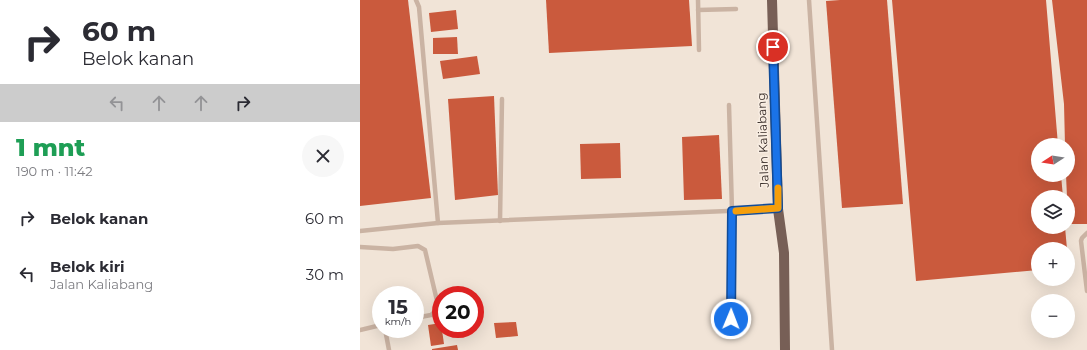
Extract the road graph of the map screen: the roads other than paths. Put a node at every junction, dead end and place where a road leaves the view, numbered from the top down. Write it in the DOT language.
graph roads {
  1 [pos="416,0"];
  2 [pos="698,0"];
  3 [pos="772,0"];
  4 [pos="809,0"];
  5 [pos="736,9"];
  6 [pos="698,10"];
  7 [pos="699,50"];
  8 [pos="502,99"];
  9 [pos="729,105"];
  10 [pos="778,208"];
  11 [pos="732,211"];
  12 [pos="500,221"];
  13 [pos="438,223"];
  14 [pos="360,231"];
  15 [pos="1087,233"];
  16 [pos="360,247"];
  17 [pos="1087,290"];
  18 [pos="424,316"];
  19 [pos="731,319"];
  20 [pos="372,327"];
  21 [pos="360,330"];
  22 [pos="386,338"];
  23 [pos="389,350"];
  24 [pos="785,350"];
  25 [pos="832,350"];
  1 -- 13 [label="lane"];
  2 -- 6 [label="lane"];
  3 -- 10 [label="main road, Jalan Kaliabang"];
  4 -- 25 [label="lane"];
  5 -- 6 [label="lane"];
  6 -- 7 [label="lane"];
  8 -- 12 [label="lane"];
  9 -- 11 [label="lane"];
  10 -- 11 [label="lane"];
  10 -- 24 [label="main road, Jalan Kaliabang"];
  11 -- 12 [label="lane"];
  11 -- 19 [label="lane"];
  12 -- 13 [label="lane"];
  13 -- 14 [label="lane"];
  15 -- 17 [label="lane"];
  16 -- 18 [label="lane"];
  20 -- 21 [label="lane"];
  22 -- 23 [label="lane"];
}
